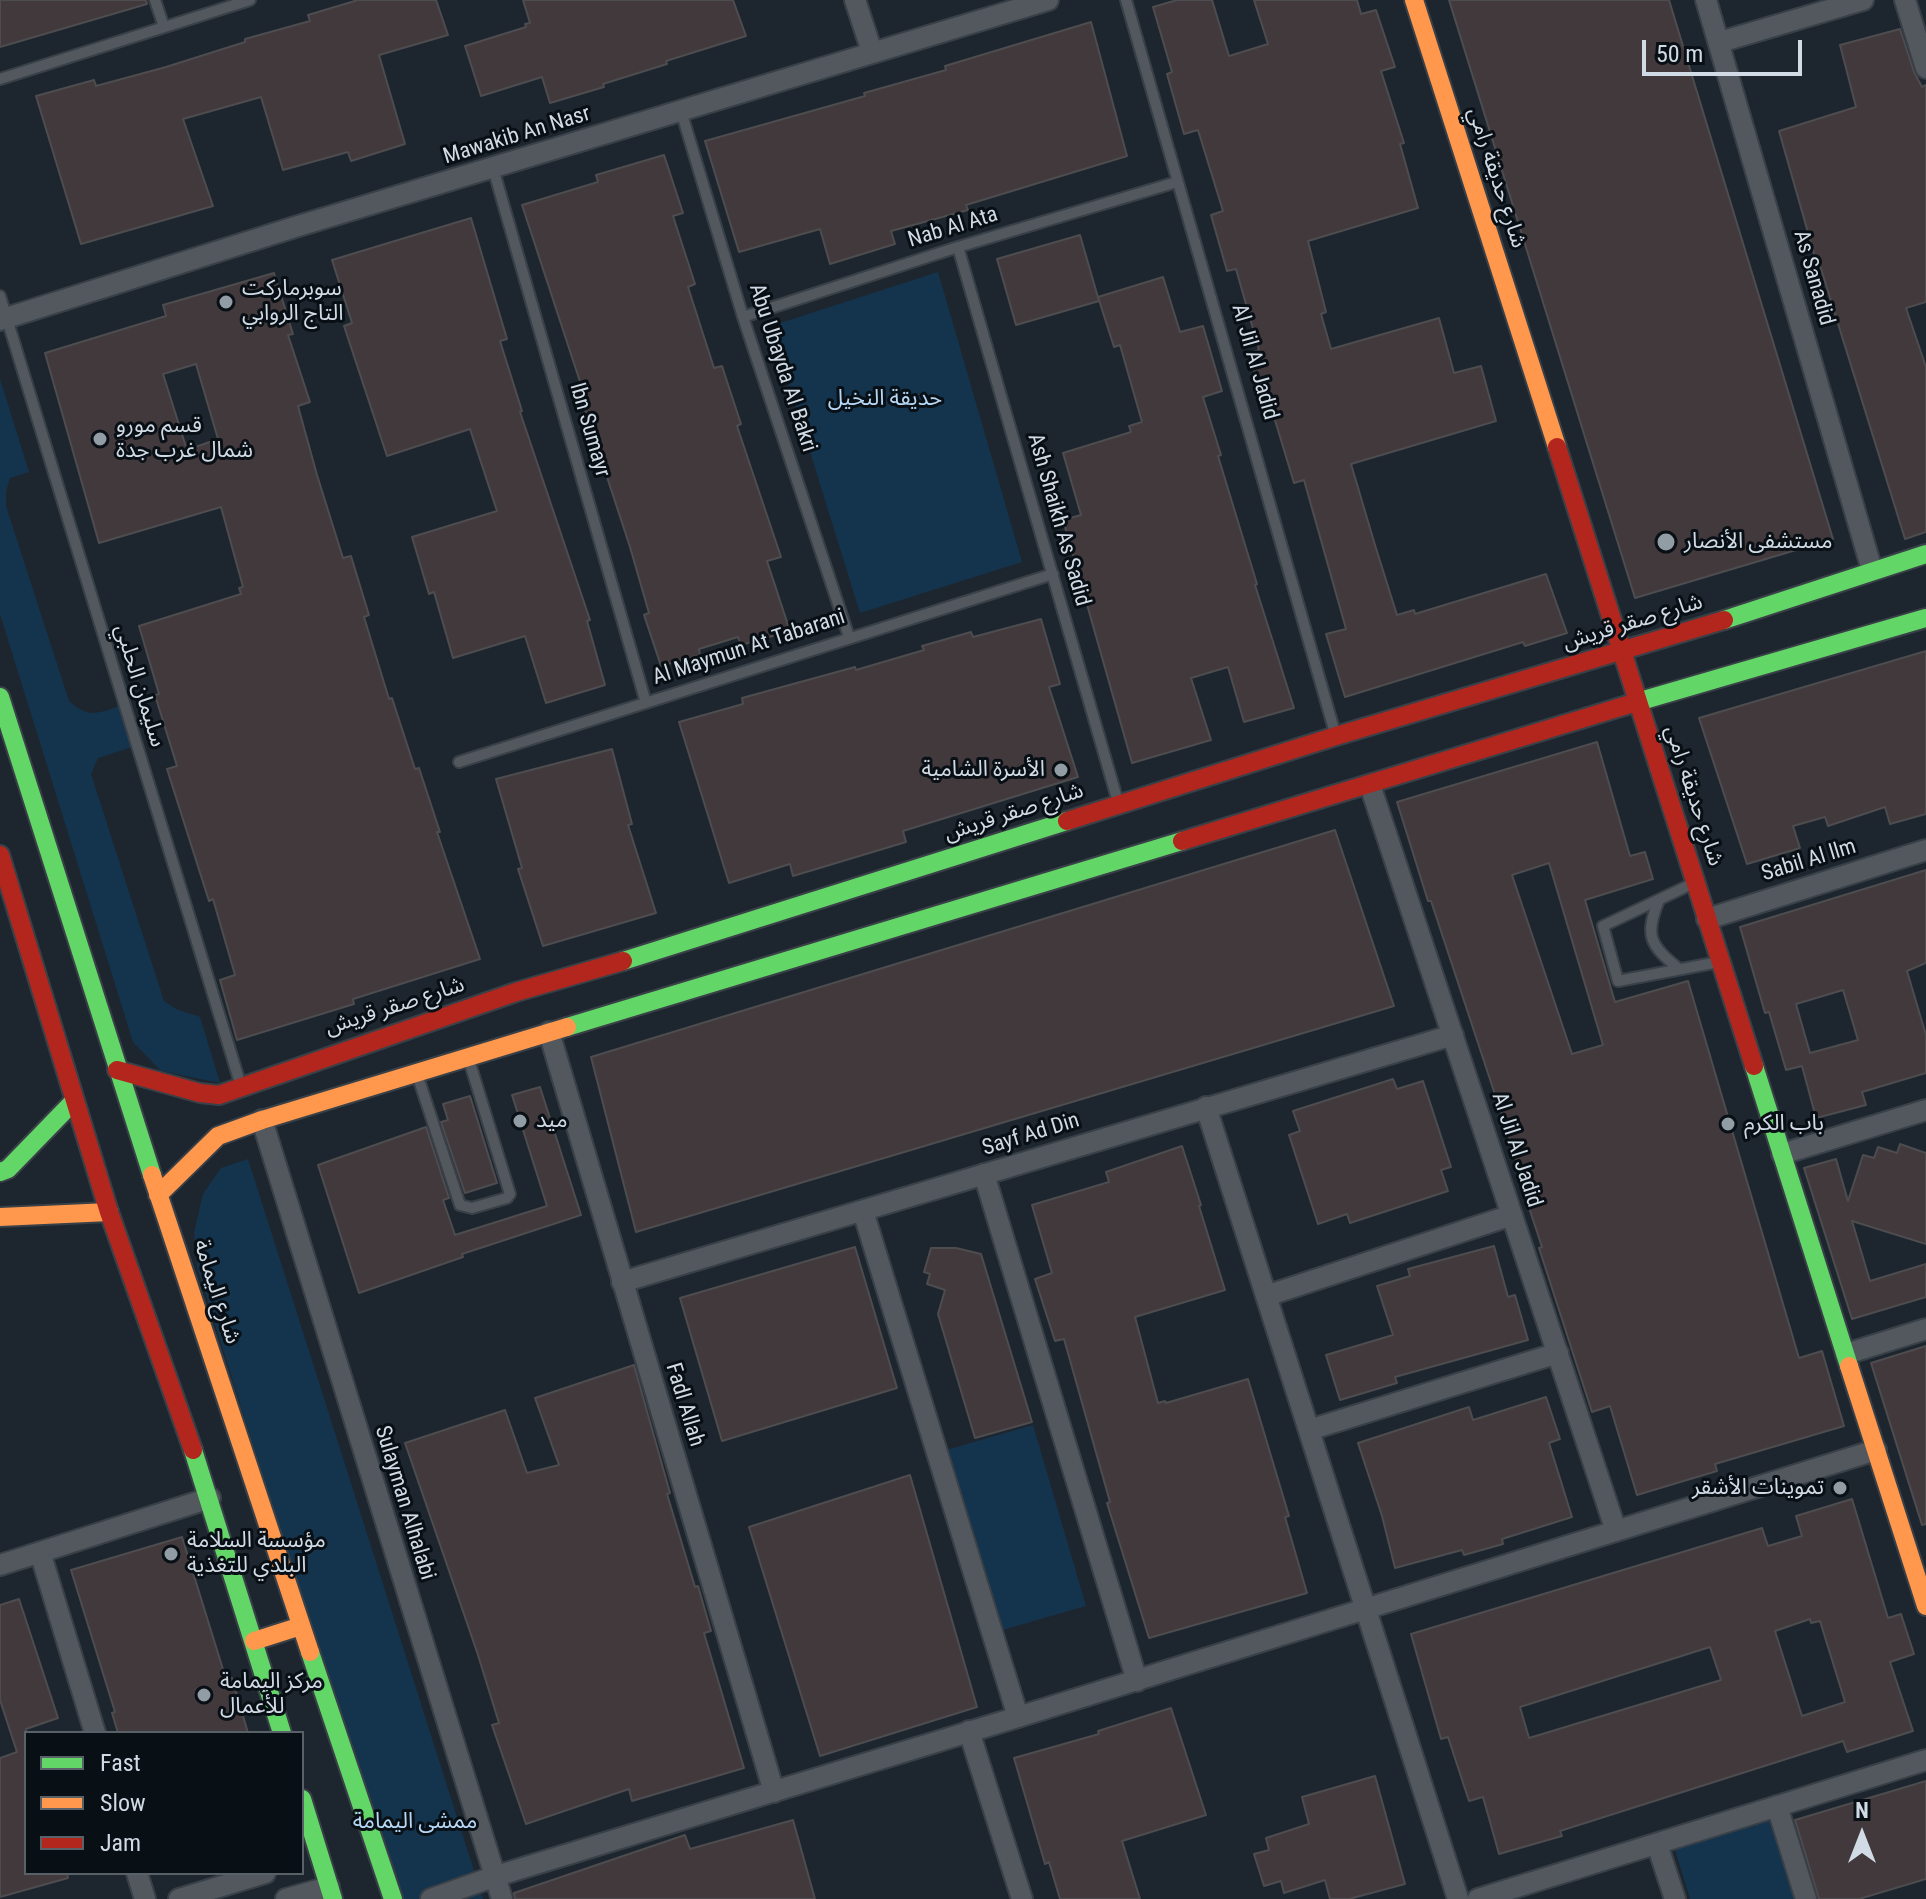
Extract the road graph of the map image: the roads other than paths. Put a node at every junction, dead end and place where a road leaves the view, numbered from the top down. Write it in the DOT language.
graph roads {
  1 [pos="155,0"];
  2 [pos="250,0"];
  3 [pos="855,0"];
  4 [pos="1048,0"];
  5 [pos="1126,0"];
  6 [pos="1414,0"];
  7 [pos="1706,0"];
  8 [pos="1863,0"];
  9 [pos="1905,0"];
  10 [pos="164,27"];
  11 [pos="1720,42"];
  12 [pos="872,52"];
  13 [pos="1926,68"];
  14 [pos="0,79"];
  15 [pos="681,111"];
  16 [pos="493,168"];
  17 [pos="1177,182"];
  18 [pos="958,247"];
  19 [pos="0,296"];
  20 [pos="743,317"];
  21 [pos="3,319"];
  22 [pos="1926,554"];
  23 [pos="1872,570"];
  24 [pos="1053,574"];
  25 [pos="1926,618"];
  26 [pos="849,637"];
  27 [pos="1622,652"];
  28 [pos="0,697"];
  29 [pos="1638,702"];
  30 [pos="646,703"];
  31 [pos="1336,736"];
  32 [pos="459,762"];
  33 [pos="1370,785"];
  34 [pos="1119,805"];
  35 [pos="1926,850"];
  36 [pos="0,855"];
  37 [pos="1695,883"];
  38 [pos="1659,900"];
  39 [pos="1707,919"];
  40 [pos="1721,962"];
  41 [pos="1679,969"];
  42 [pos="549,1032"];
  43 [pos="390,1034"];
  44 [pos="1453,1035"];
  45 [pos="339,1051"];
  46 [pos="468,1057"];
  47 [pos="117,1070"];
  48 [pos="412,1074"];
  49 [pos="363,1075"];
  50 [pos="241,1087"];
  51 [pos="74,1101"];
  52 [pos="1206,1107"];
  53 [pos="1926,1110"];
  54 [pos="262,1120"];
  55 [pos="1782,1154"];
  56 [pos="0,1172"];
  57 [pos="984,1174"];
  58 [pos="158,1195"];
  59 [pos="863,1211"];
  60 [pos="109,1212"];
  61 [pos="1512,1215"];
  62 [pos="0,1217"];
  63 [pos="622,1282"];
  64 [pos="1266,1296"];
  65 [pos="1926,1329"];
  66 [pos="1558,1353"];
  67 [pos="1846,1354"];
  68 [pos="1309,1430"];
  69 [pos="1876,1450"];
  70 [pos="210,1498"];
  71 [pos="1616,1531"];
  72 [pos="40,1552"];
  73 [pos="0,1565"];
  74 [pos="1922,1581"];
  75 [pos="1926,1606"];
  76 [pos="1366,1609"];
  77 [pos="301,1626"];
  78 [pos="254,1641"];
  79 [pos="1137,1681"];
  80 [pos="1018,1717"];
  81 [pos="94,1731"];
  82 [pos="281,1731"];
  83 [pos="969,1731"];
  84 [pos="1926,1760"];
  85 [pos="774,1792"];
  86 [pos="1777,1806"];
  87 [pos="304,1812"];
  88 [pos="1657,1844"];
  89 [pos="311,1859"];
  90 [pos="138,1875"];
  91 [pos="258,1875"];
  92 [pos="493,1877"];
  93 [pos="331,1893"];
  94 [pos="145,1899"];
  95 [pos="179,1899"];
  96 [pos="286,1899"];
  97 [pos="393,1899"];
  98 [pos="431,1899"];
  99 [pos="502,1899"];
  100 [pos="1022,1899"];
  101 [pos="1458,1899"];
  102 [pos="1478,1899"];
  103 [pos="1675,1899"];
  104 [pos="1806,1899"];
  1 -- 10 [label="lane"];
  2 -- 10 [label="lane"];
  3 -- 12 [label="street"];
  4 -- 12 [label="street, Mawakib An Nasr"];
  5 -- 17 [label="lane, Al Jil Al Jadid"];
  6 -- 27 [label="street, شارع حديقة رامي"];
  7 -- 11 [label="street, As Sanadid"];
  8 -- 11 [label="street"];
  9 -- 13 [label="street"];
  10 -- 14 [label="lane"];
  11 -- 23 [label="street, As Sanadid"];
  12 -- 15 [label="street, Mawakib An Nasr"];
  15 -- 16 [label="street, Mawakib An Nasr"];
  15 -- 20 [label="lane, Abu Ubayda Al Bakri"];
  16 -- 21 [label="street, Mawakib An Nasr"];
  16 -- 30 [label="lane, Ibn Sumayr"];
  17 -- 18 [label="lane, Nab Al Ata"];
  17 -- 31 [label="lane, Al Jil Al Jadid"];
  18 -- 20 [label="lane, Nab Al Ata"];
  18 -- 24 [label="lane, Ash Shaikh As Sadid"];
  19 -- 21 [label="lane, سليمان الحلبي"];
  20 -- 26 [label="lane, Abu Ubayda Al Bakri"];
  21 -- 50 [label="lane, سليمان الحلبي"];
  22 -- 23 [label="street, شارع صقر قريش"];
  23 -- 27 [label="street, شارع صقر قريش"];
  24 -- 26 [label="lane, Al Maymun At Tabarani"];
  24 -- 34 [label="lane, Ash Shaikh As Sadid"];
  25 -- 29 [label="street"];
  26 -- 30 [label="lane, Al Maymun At Tabarani"];
  27 -- 29 [label="street, شارع حديقة رامي"];
  27 -- 31 [label="street, شارع صقر قريش"];
  28 -- 47 [label="street, شارع اليمامة"];
  29 -- 33 [label="street"];
  29 -- 37 [label="street, شارع حديقة رامي"];
  30 -- 32 [label="lane, Al Maymun At Tabarani"];
  31 -- 34 [label="street, شارع صقر قريش"];
  33 -- 42 [label="street"];
  33 -- 44 [label="street, Al Jil Al Jadid"];
  34 -- 43 [label="street, شارع صقر قريش"];
  35 -- 39 [label="street, Sabil Al llm"];
  36 -- 51 [label="street"];
  37 -- 38 [label="lane"];
  37 -- 39 [label="street, شارع حديقة رامي"];
  38 -- 41 [label="lane"];
  38 -- 41 [label="lane"];
  39 -- 40 [label="street, شارع حديقة رامي"];
  40 -- 41 [label="lane"];
  40 -- 55 [label="street, شارع حديقة رامي"];
  42 -- 46 [label="street"];
  42 -- 63 [label="street, Fadl Allah"];
  43 -- 45 [label="street, شارع صقر قريش"];
  43 -- 48 [label="street"];
  44 -- 52 [label="street, Sayf Ad Din"];
  44 -- 61 [label="street, Al Jil Al Jadid"];
  45 -- 49 [label="street"];
  45 -- 50 [label="street, شارع صقر قريش"];
  46 -- 48 [label="street"];
  46 -- 48 [label="lane"];
  47 -- 50 [label="street, شارع صقر قريش"];
  47 -- 58 [label="street, شارع اليمامة"];
  48 -- 49 [label="street"];
  49 -- 54 [label="street"];
  51 -- 56 [label="street"];
  51 -- 60 [label="street"];
  52 -- 57 [label="street, Sayf Ad Din"];
  52 -- 64 [label="street"];
  53 -- 55 [label="street"];
  54 -- 58 [label="street"];
  54 -- 92 [label="street, Sulayman Alhalabi"];
  55 -- 67 [label="street, شارع حديقة رامي"];
  57 -- 59 [label="street, Sayf Ad Din"];
  57 -- 79 [label="street"];
  58 -- 77 [label="street, شارع اليمامة"];
  59 -- 63 [label="street, Sayf Ad Din"];
  59 -- 80 [label="street"];
  60 -- 62 [label="street"];
  60 -- 70 [label="street"];
  61 -- 64 [label="street"];
  61 -- 66 [label="street, Al Jil Al Jadid"];
  63 -- 85 [label="street, Fadl Allah"];
  64 -- 68 [label="street"];
  65 -- 67 [label="street"];
  66 -- 68 [label="street"];
  66 -- 71 [label="street, Al Jil Al Jadid"];
  67 -- 69 [label="street, شارع حديقة رامي"];
  68 -- 76 [label="street"];
  69 -- 71 [label="street"];
  69 -- 74 [label="street, شارع حديقة رامي"];
  70 -- 72 [label="street"];
  70 -- 78 [label="street"];
  71 -- 76 [label="street"];
  72 -- 73 [label="street"];
  72 -- 81 [label="street"];
  74 -- 75 [label="street, شارع حديقة رامي"];
  76 -- 79 [label="street"];
  76 -- 101 [label="street"];
  77 -- 78 [label="street"];
  77 -- 97 [label="street, شارع اليمامة"];
  78 -- 82 [label="street"];
  79 -- 80 [label="street"];
  80 -- 83 [label="street"];
  83 -- 85 [label="street"];
  83 -- 100 [label="street"];
  84 -- 86 [label="street"];
  85 -- 92 [label="street"];
  86 -- 88 [label="street"];
  86 -- 104 [label="street"];
  87 -- 89 [label="street"];
  88 -- 102 [label="street"];
  88 -- 103 [label="street"];
  89 -- 93 [label="street"];
  90 -- 94 [label="street"];
  91 -- 95 [label="street"];
  92 -- 98 [label="street"];
  92 -- 99 [label="street, Sulayman Alhalabi"];
  93 -- 96 [label="street"];
}
